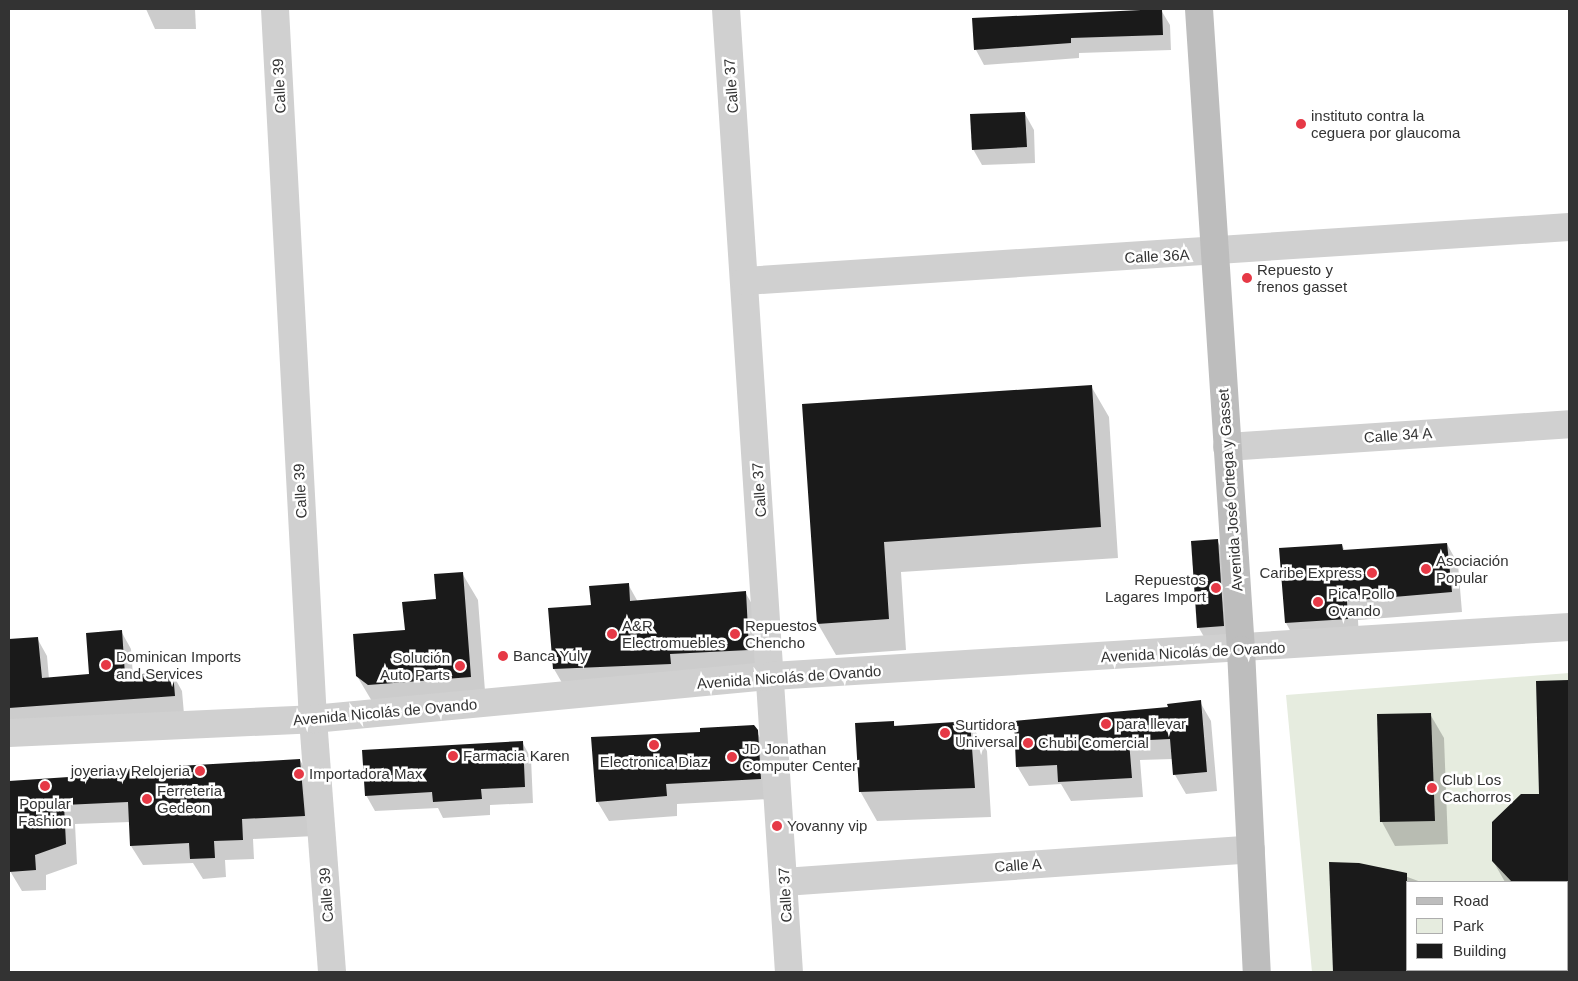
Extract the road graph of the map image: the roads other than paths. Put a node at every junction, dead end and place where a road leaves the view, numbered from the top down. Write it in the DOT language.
graph roads {
  1 [pos="275,9"];
  2 [pos="726,9"];
  3 [pos="1198,9"];
  4 [pos="1569,227"];
  5 [pos="1214,252"];
  6 [pos="745,281"];
  7 [pos="1569,424"];
  8 [pos="1227,447"];
  9 [pos="1569,627"];
  10 [pos="1241,650"];
  11 [pos="772,676"];
  12 [pos="312,719"];
  13 [pos="9,733"];
  14 [pos="1251,849"];
  15 [pos="784,882"];
  16 [pos="332,972"];
  17 [pos="789,972"];
  18 [pos="1257,972"];
  1 -- 12 [label="street, Calle 39"];
  2 -- 6 [label="street, Calle 37"];
  3 -- 5 [label="main road, Avenida José Ortega y Gasset"];
  4 -- 5 [label="street, Calle 36A"];
  5 -- 6 [label="street, Calle 36A"];
  5 -- 8 [label="main road, Avenida José Ortega y Gasset"];
  6 -- 11 [label="street, Calle 37"];
  7 -- 8 [label="street, Calle 34 A"];
  8 -- 10 [label="main road, Avenida José Ortega y Gasset"];
  9 -- 10 [label="street, Avenida Nicolás de Ovando"];
  10 -- 11 [label="street, Avenida Nicolás de Ovando"];
  10 -- 14 [label="main road, Avenida José Ortega y Gasset"];
  11 -- 12 [label="street, Avenida Nicolás de Ovando"];
  11 -- 15 [label="street, Calle 37"];
  12 -- 13 [label="street, Avenida Nicolás de Ovando"];
  12 -- 16 [label="street, Calle 39"];
  14 -- 15 [label="street, Calle A"];
  14 -- 18 [label="main road, Avenida José Ortega y Gasset"];
  15 -- 17 [label="street, Calle 37"];
}
